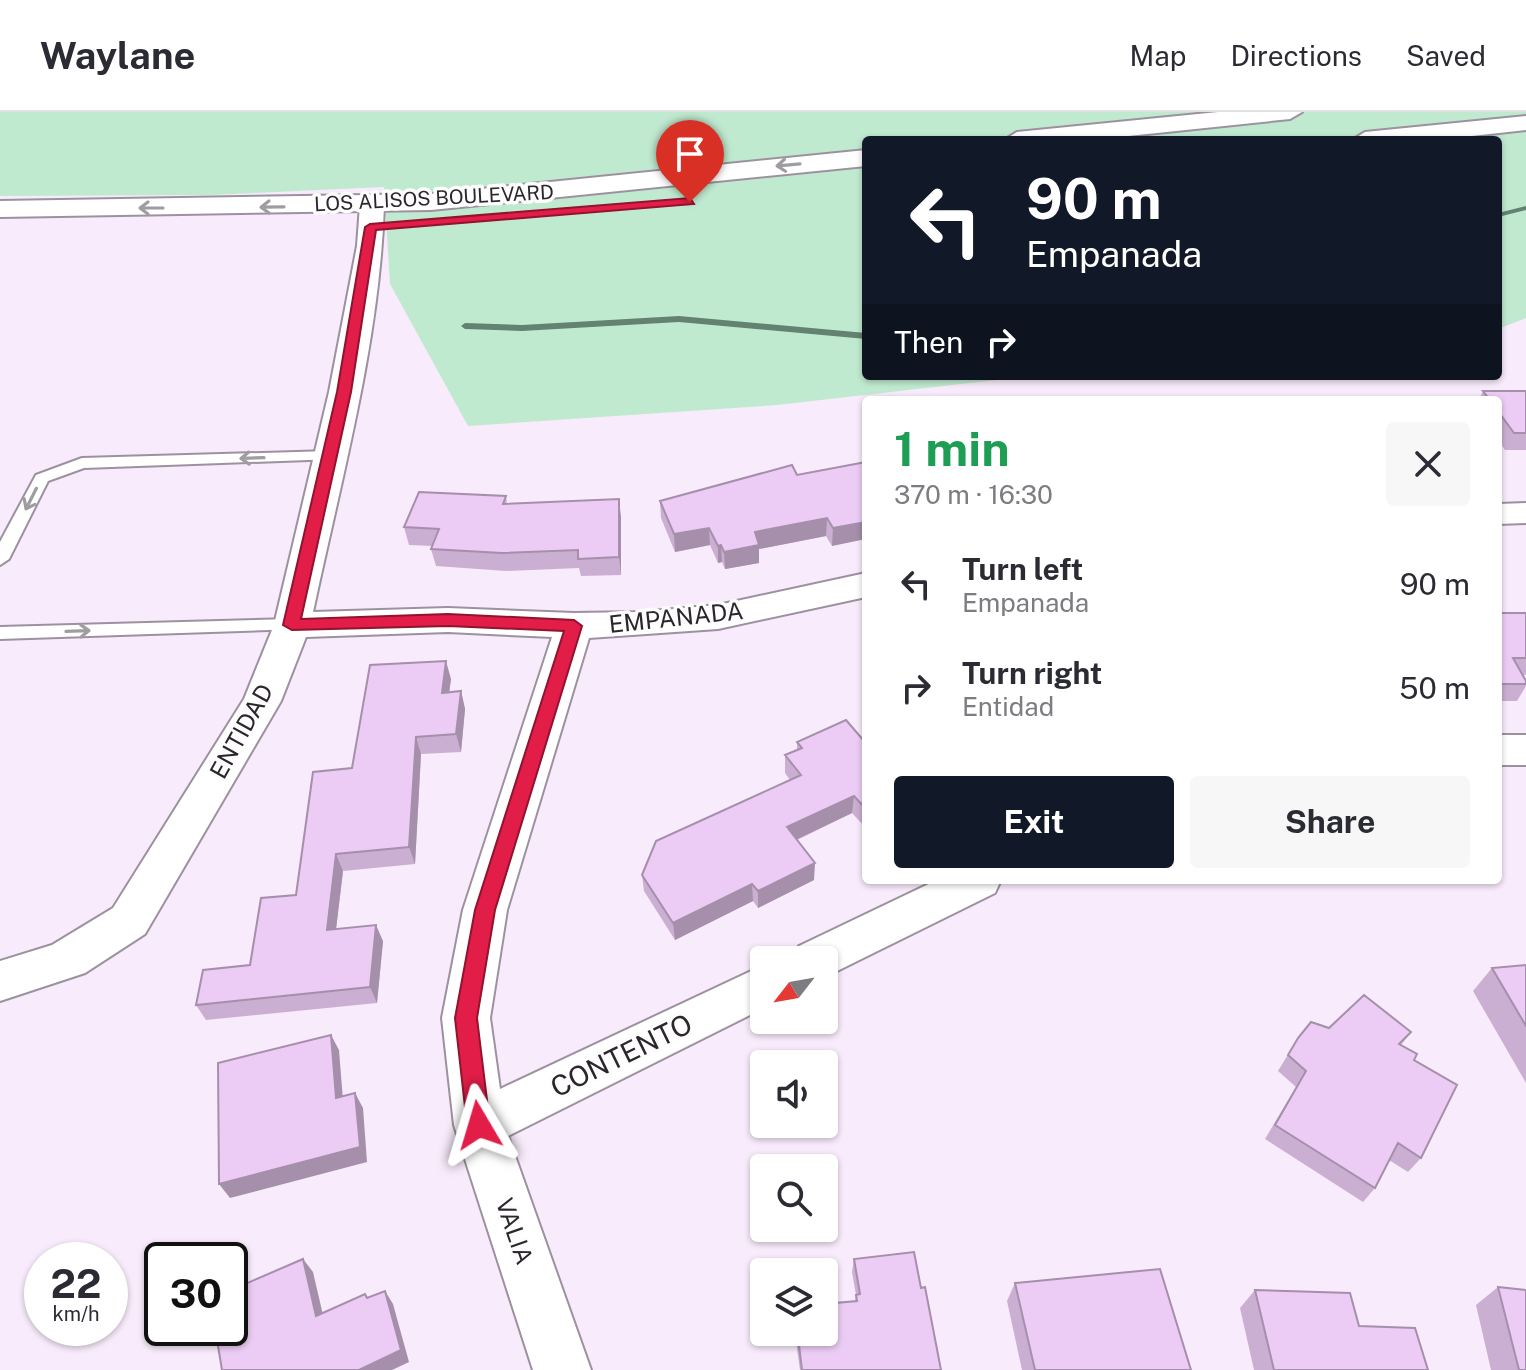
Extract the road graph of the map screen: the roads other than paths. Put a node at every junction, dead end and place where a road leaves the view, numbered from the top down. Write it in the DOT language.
graph roads {
  1 [pos="1290,112"];
  2 [pos="1526,123"];
  3 [pos="1056,136"];
  4 [pos="1403,136"];
  5 [pos="862,158"];
  6 [pos="734,198"];
  7 [pos="0,209"];
  8 [pos="371,216"];
  9 [pos="0,234"];
  10 [pos="330,456"];
  11 [pos="1526,513"];
  12 [pos="1502,514"];
  13 [pos="0,559"];
  14 [pos="862,586"];
  15 [pos="292,625"];
  16 [pos="574,626"];
  17 [pos="0,633"];
  18 [pos="1502,750"];
  19 [pos="1526,750"];
  20 [pos="971,884"];
  21 [pos="838,949"];
  22 [pos="0,981"];
  23 [pos="750,992"];
  24 [pos="479,1125"];
  25 [pos="562,1370"];
  1 -- 3 [label="main road"];
  2 -- 4 [label="main road"];
  5 -- 8 [label="main road, LOS ALISOS BOULEVARD, one-way"];
  6 -- 8 [label="main road, LOS ALISOS BOULEVARD"];
  8 -- 7 [label="main road, LOS ALISOS BOULEVARD, one-way"];
  8 -- 9 [label="main road, LOS ALISOS BOULEVARD"];
  8 -- 10 [label="street, ENTIDAD"];
  10 -- 13 [label="lane, one-way"];
  10 -- 15 [label="street, ENTIDAD"];
  11 -- 12 [label="street"];
  14 -- 16 [label="street, EMPANADA"];
  15 -- 16 [label="street, EMPANADA"];
  17 -- 15 [label="lane, one-way"];
  15 -- 22 [label="street, ENTIDAD"];
  16 -- 24 [label="street, VALIA"];
  18 -- 19 [label="street"];
  20 -- 21 [label="street"];
  23 -- 24 [label="street, CONTENTO"];
  24 -- 25 [label="street, VALIA"];
}
